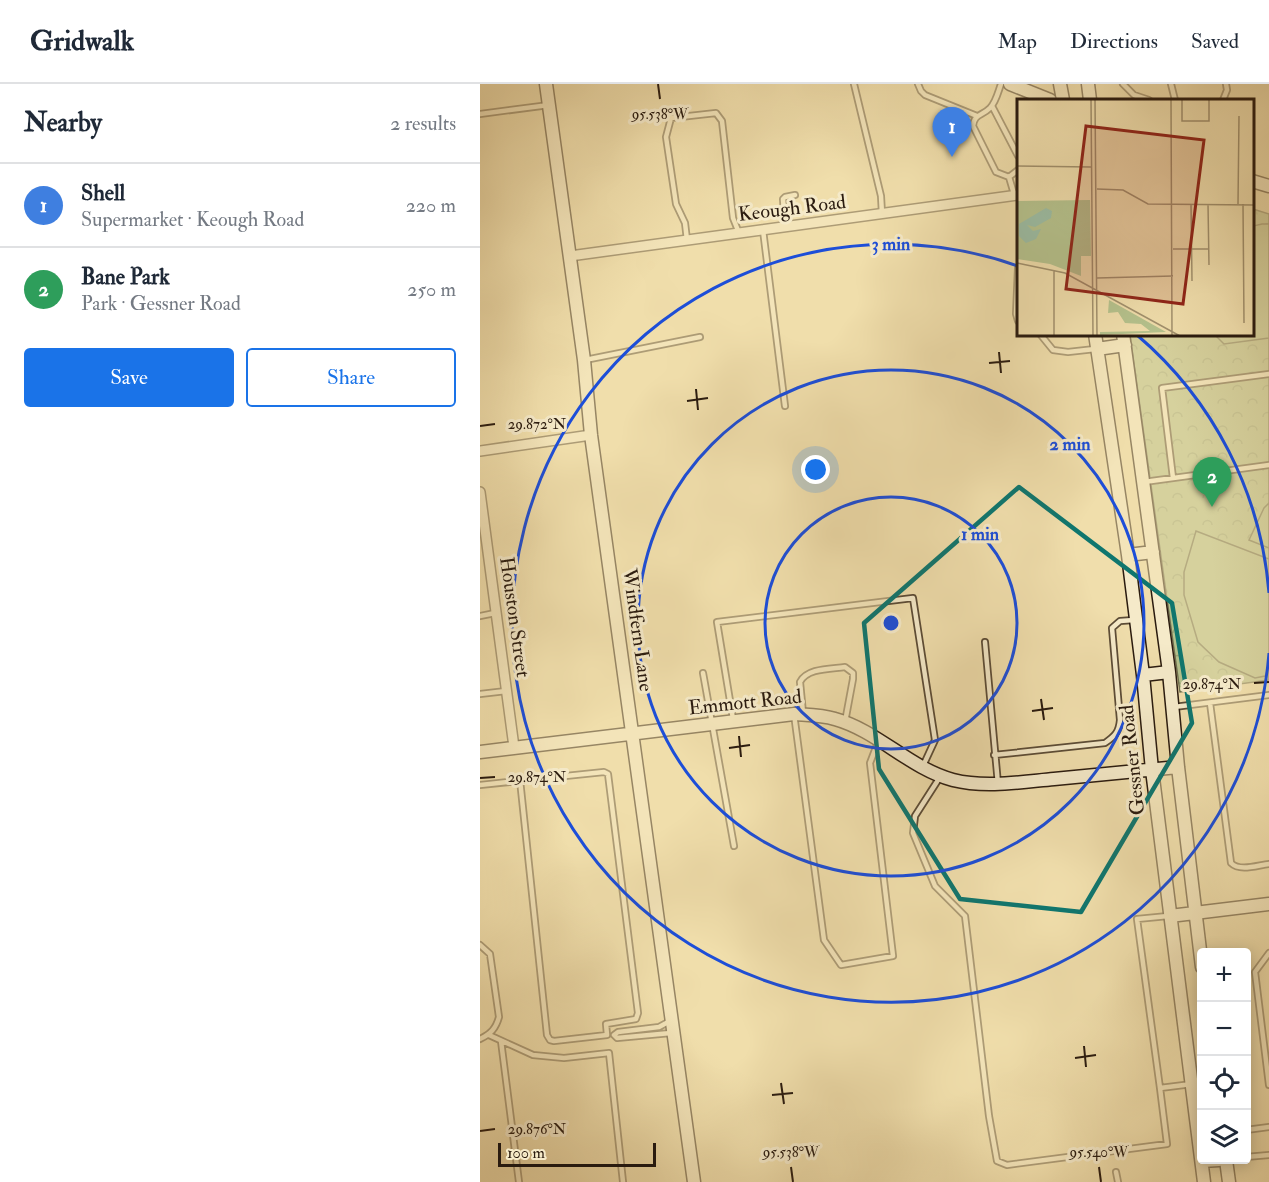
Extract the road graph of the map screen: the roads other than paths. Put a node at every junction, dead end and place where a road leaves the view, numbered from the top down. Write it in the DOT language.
graph roads {
  1 [pos="546,84"];
  2 [pos="854,84"];
  3 [pos="918,84"];
  4 [pos="1010,84"];
  5 [pos="1060,84"];
  6 [pos="1088,84"];
  7 [pos="1123,84"];
  8 [pos="1171,84"];
  9 [pos="1226,84"];
  10 [pos="1134,98"];
  11 [pos="1048,99"];
  12 [pos="1063,99"];
  13 [pos="1090,99"];
  14 [pos="1175,99"];
  15 [pos="1223,99"];
  16 [pos="549,105"];
  17 [pos="992,106"];
  18 [pos="480,114"];
  19 [pos="976,116"];
  20 [pos="1017,154"];
  21 [pos="1017,171"];
  22 [pos="1009,177"];
  23 [pos="1254,182"];
  24 [pos="1269,186"];
  25 [pos="795,195"];
  26 [pos="1016,195"];
  27 [pos="882,214"];
  28 [pos="785,227"];
  29 [pos="763,230"];
  30 [pos="740,233"];
  31 [pos="687,240"];
  32 [pos="570,256"];
  33 [pos="1017,280"];
  34 [pos="1017,318"];
  35 [pos="1042,336"];
  36 [pos="1095,336"];
  37 [pos="700,337"];
  38 [pos="1124,340"];
  39 [pos="1097,349"];
  40 [pos="584,360"];
  41 [pos="1269,374"];
  42 [pos="785,406"];
  43 [pos="591,435"];
  44 [pos="480,451"];
  45 [pos="1269,465"];
  46 [pos="1173,478"];
  47 [pos="1143,482"];
  48 [pos="480,492"];
  49 [pos="1153,552"];
  50 [pos="1128,555"];
  51 [pos="496,613"];
  52 [pos="480,616"];
  53 [pos="1136,620"];
  54 [pos="985,642"];
  55 [pos="1169,672"];
  56 [pos="703,673"];
  57 [pos="1143,675"];
  58 [pos="506,691"];
  59 [pos="480,694"];
  60 [pos="1269,695"];
  61 [pos="1210,703"];
  62 [pos="1172,708"];
  63 [pos="799,714"];
  64 [pos="733,722"];
  65 [pos="845,722"];
  66 [pos="713,725"];
  67 [pos="632,733"];
  68 [pos="878,740"];
  69 [pos="514,747"];
  70 [pos="480,752"];
  71 [pos="994,755"];
  72 [pos="1178,767"];
  73 [pos="922,768"];
  74 [pos="1152,770"];
  75 [pos="940,776"];
  76 [pos="519,780"];
  77 [pos="998,783"];
  78 [pos="480,785"];
  79 [pos="734,846"];
  80 [pos="1269,864"];
  81 [pos="1269,904"];
  82 [pos="1195,913"];
  83 [pos="1170,916"];
  84 [pos="480,945"];
  85 [pos="1200,948"];
  86 [pos="1269,953"];
  87 [pos="672,1020"];
  88 [pos="674,1033"];
  89 [pos="489,1035"];
  90 [pos="607,1035"];
  91 [pos="614,1035"];
  92 [pos="480,1039"];
  93 [pos="501,1041"];
  94 [pos="1192,1084"];
  95 [pos="1269,1085"];
  96 [pos="1160,1088"];
  97 [pos="1197,1122"];
  98 [pos="1269,1127"];
  99 [pos="1251,1129"];
  100 [pos="1269,1155"];
  101 [pos="1251,1157"];
  102 [pos="1202,1164"];
  103 [pos="1227,1164"];
  104 [pos="1116,1172"];
  105 [pos="519,1182"];
  106 [pos="623,1182"];
  107 [pos="694,1182"];
  108 [pos="1118,1182"];
  109 [pos="1204,1182"];
  110 [pos="1229,1182"];
  1 -- 16 [label="street, Windfern Lane"];
  2 -- 27 [label="lane"];
  3 -- 19 [label="lane"];
  4 -- 11 [label="street"];
  4 -- 17 [label="lane"];
  5 -- 12 [label="street"];
  6 -- 13 [label="street"];
  7 -- 10 [label="lane"];
  8 -- 14 [label="lane"];
  9 -- 15 [label="lane"];
  16 -- 18 [label="lane"];
  16 -- 32 [label="street, Windfern Lane"];
  17 -- 19 [label="lane"];
  17 -- 20 [label="lane"];
  19 -- 22 [label="lane"];
  21 -- 22 [label="lane"];
  22 -- 26 [label="lane"];
  23 -- 24 [label="street"];
  25 -- 28 [label="lane"];
  26 -- 27 [label="street, Keough Road"];
  27 -- 28 [label="street, Keough Road"];
  28 -- 29 [label="street, Keough Road"];
  29 -- 30 [label="street, Keough Road"];
  29 -- 42 [label="lane"];
  30 -- 31 [label="street, Keough Road"];
  30 -- 31 [label="lane"];
  31 -- 32 [label="street, Keough Road"];
  32 -- 40 [label="street, Windfern Lane"];
  33 -- 34 [label="lane"];
  35 -- 39 [label="lane"];
  36 -- 39 [label="street, Gessner Road"];
  37 -- 40 [label="lane"];
  38 -- 39 [label="street"];
  38 -- 47 [label="street"];
  39 -- 50 [label="street, Gessner Road"];
  40 -- 43 [label="street, Windfern Lane"];
  41 -- 46 [label="lane"];
  43 -- 44 [label="street"];
  43 -- 67 [label="street, Windfern Lane"];
  45 -- 46 [label="lane"];
  46 -- 47 [label="lane"];
  47 -- 49 [label="street"];
  48 -- 51 [label="street, Houston Street"];
  49 -- 50 [label="street"];
  49 -- 55 [label="street"];
  50 -- 53 [label="street, Gessner Road"];
  51 -- 52 [label="lane"];
  51 -- 58 [label="street, Houston Street"];
  53 -- 57 [label="street, Gessner Road"];
  53 -- 71 [label="lane"];
  54 -- 71 [label="lane"];
  55 -- 57 [label="street"];
  55 -- 62 [label="street"];
  56 -- 66 [label="lane"];
  57 -- 74 [label="street, Gessner Road"];
  58 -- 59 [label="lane"];
  58 -- 69 [label="street, Houston Street"];
  60 -- 61 [label="lane"];
  61 -- 62 [label="lane"];
  61 -- 80 [label="lane"];
  62 -- 72 [label="street"];
  63 -- 64 [label="street, Emmott Road"];
  63 -- 65 [label="street, Emmott Road"];
  63 -- 65 [label="lane"];
  63 -- 68 [label="lane"];
  64 -- 66 [label="street, Emmott Road"];
  64 -- 73 [label="lane"];
  65 -- 68 [label="street, Emmott Road"];
  66 -- 67 [label="street, Emmott Road"];
  66 -- 79 [label="lane"];
  67 -- 69 [label="street, Emmott Road"];
  67 -- 87 [label="street, Windfern Lane"];
  68 -- 73 [label="street, Emmott Road"];
  69 -- 70 [label="street, Emmott Road"];
  71 -- 77 [label="lane"];
  72 -- 74 [label="street, Emmott Road"];
  72 -- 82 [label="street"];
  73 -- 75 [label="street, Emmott Road"];
  74 -- 77 [label="street, Emmott Road"];
  74 -- 83 [label="street, Gessner Road"];
  75 -- 77 [label="street, Emmott Road"];
  75 -- 96 [label="lane"];
  76 -- 78 [label="lane"];
  76 -- 90 [label="lane"];
  76 -- 90 [label="lane"];
  81 -- 82 [label="street"];
  82 -- 83 [label="street"];
  82 -- 85 [label="street"];
  83 -- 94 [label="street, Gessner Road"];
  83 -- 96 [label="lane"];
  84 -- 89 [label="lane"];
  86 -- 95 [label="lane"];
  87 -- 88 [label="street, Windfern Lane"];
  87 -- 91 [label="lane"];
  88 -- 91 [label="lane"];
  88 -- 107 [label="street, Windfern Lane"];
  89 -- 92 [label="lane"];
  89 -- 93 [label="lane"];
  90 -- 91 [label="lane"];
  93 -- 105 [label="lane"];
  93 -- 106 [label="lane"];
  94 -- 96 [label="lane"];
  94 -- 97 [label="street, Gessner Road"];
  98 -- 99 [label="lane"];
  100 -- 101 [label="lane"];
  102 -- 109 [label="street, Gessner Road"];
  103 -- 110 [label="street"];
  104 -- 108 [label="lane"];
}
